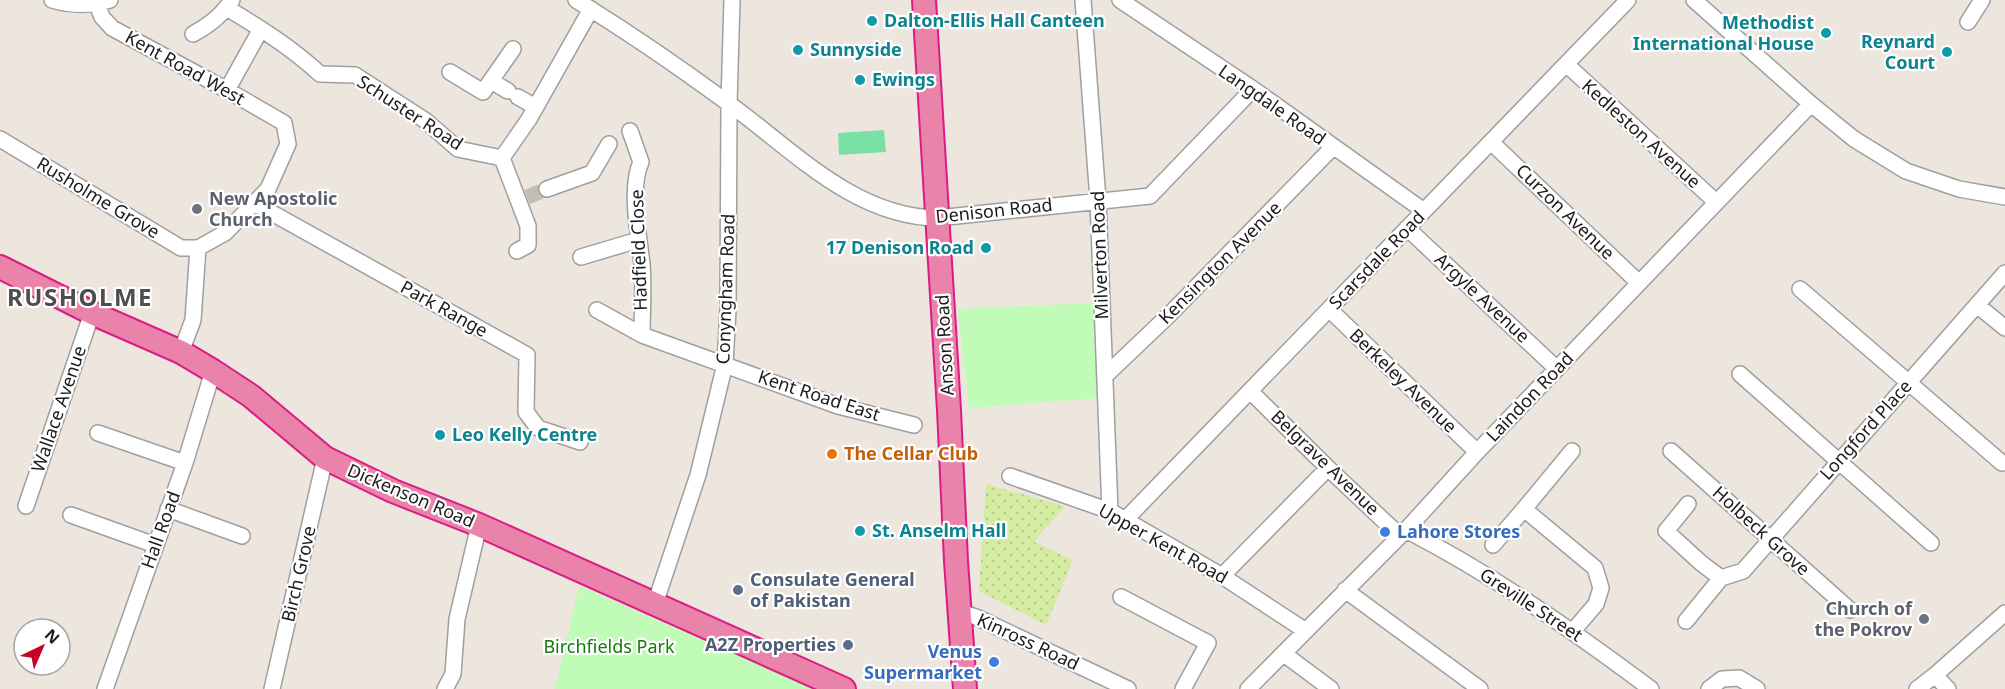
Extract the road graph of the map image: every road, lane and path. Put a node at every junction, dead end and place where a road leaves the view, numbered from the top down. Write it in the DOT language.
graph roads {
  1 [pos="52,0"];
  2 [pos="576,0"];
  3 [pos="732,0"];
  4 [pos="924,0"];
  5 [pos="1083,0"];
  6 [pos="1120,0"];
  7 [pos="1628,0"];
  8 [pos="1694,0"];
  9 [pos="1982,0"];
  10 [pos="103,2"];
  11 [pos="229,4"];
  12 [pos="591,9"];
  13 [pos="1968,22"];
  14 [pos="261,29"];
  15 [pos="193,34"];
  16 [pos="513,50"];
  17 [pos="1566,64"];
  18 [pos="450,72"];
  19 [pos="491,81"];
  20 [pos="1253,89"];
  21 [pos="227,90"];
  22 [pos="729,103"];
  23 [pos="1811,104"];
  24 [pos="536,107"];
  25 [pos="630,132"];
  26 [pos="0,139"];
  27 [pos="1491,142"];
  28 [pos="609,144"];
  29 [pos="1333,147"];
  30 [pos="502,158"];
  31 [pos="547,189"];
  32 [pos="2005,197"];
  33 [pos="1098,200"];
  34 [pos="1716,202"];
  35 [pos="255,204"];
  36 [pos="1424,211"];
  37 [pos="937,218"];
  38 [pos="1407,228"];
  39 [pos="638,240"];
  40 [pos="198,248"];
  41 [pos="517,251"];
  42 [pos="581,257"];
  43 [pos="1,272"];
  44 [pos="2005,273"];
  45 [pos="1639,283"];
  46 [pos="1800,289"];
  47 [pos="1977,305"];
  48 [pos="1329,309"];
  49 [pos="597,310"];
  50 [pos="92,313"];
  51 [pos="2005,328"];
  52 [pos="642,335"];
  53 [pos="181,352"];
  54 [pos="725,364"];
  55 [pos="1557,369"];
  56 [pos="213,371"];
  57 [pos="1740,374"];
  58 [pos="1105,376"];
  59 [pos="1910,382"];
  60 [pos="1250,391"];
  61 [pos="914,425"];
  62 [pos="98,433"];
  63 [pos="580,442"];
  64 [pos="1572,451"];
  65 [pos="1671,451"];
  66 [pos="1477,452"];
  67 [pos="325,458"];
  68 [pos="1838,461"];
  69 [pos="185,463"];
  70 [pos="2002,463"];
  71 [pos="1328,468"];
  72 [pos="1010,476"];
  73 [pos="1688,504"];
  74 [pos="26,506"];
  75 [pos="168,509"];
  76 [pos="1524,509"];
  77 [pos="1110,511"];
  78 [pos="71,515"];
  79 [pos="1125,520"];
  80 [pos="479,525"];
  81 [pos="1403,533"];
  82 [pos="242,536"];
  83 [pos="1769,539"];
  84 [pos="1931,543"];
  85 [pos="155,545"];
  86 [pos="1493,545"];
  87 [pos="1222,576"];
  88 [pos="1721,578"];
  89 [pos="1345,590"];
  90 [pos="1121,597"];
  91 [pos="655,604"];
  92 [pos="1850,610"];
  93 [pos="960,612"];
  94 [pos="2005,613"];
  95 [pos="1686,621"];
  96 [pos="1306,631"];
  97 [pos="1573,631"];
  98 [pos="1284,654"];
  99 [pos="1935,675"];
  100 [pos="105,689"];
  101 [pos="273,689"];
  102 [pos="445,689"];
  103 [pos="844,689"];
  104 [pos="965,689"];
  105 [pos="1128,689"];
  106 [pos="1183,689"];
  107 [pos="1248,689"];
  108 [pos="1331,689"];
  109 [pos="1480,689"];
  110 [pos="1651,689"];
  111 [pos="1709,689"];
  112 [pos="1757,689"];
  113 [pos="1917,689"];
  114 [pos="1948,689"];
  1 -- 10 [label="street"];
  2 -- 12 [label="street, Denison Road"];
  3 -- 22 [label="street, Conyngham Road"];
  4 -- 37 [label="highway, Anson Road"];
  5 -- 33 [label="street, Milverton Road"];
  6 -- 20 [label="street, Langdale Road"];
  7 -- 17 [label="street, Scarsdale Road"];
  8 -- 23 [label="street"];
  9 -- 13 [label="street"];
  10 -- 21 [label="street, Kent Road West"];
  11 -- 14 [label="street, Schuster Road"];
  11 -- 15 [label="street, Schuster Road"];
  12 -- 22 [label="street, Denison Road"];
  12 -- 24 [label="street"];
  14 -- 21 [label="street"];
  14 -- 30 [label="street, Schuster Road"];
  16 -- 19 [label="street"];
  17 -- 27 [label="street, Scarsdale Road"];
  17 -- 34 [label="street, Kedleston Avenue"];
  18 -- 19 [label="street"];
  19 -- 24 [label="street"];
  20 -- 29 [label="street, Langdale Road"];
  20 -- 33 [label="street, Denison Road"];
  21 -- 35 [label="street, Kent Road West"];
  22 -- 37 [label="street, Denison Road"];
  22 -- 54 [label="street, Conyngham Road"];
  23 -- 32 [label="street"];
  23 -- 34 [label="street, Laindon Road"];
  24 -- 30 [label="street"];
  25 -- 39 [label="street, Hadfield Close"];
  26 -- 40 [label="street, Rusholme Grove"];
  27 -- 36 [label="street, Scarsdale Road"];
  27 -- 45 [label="street, Curzon Avenue"];
  28 -- 31 [label="street"];
  29 -- 36 [label="street, Langdale Road"];
  29 -- 58 [label="street, Kensington Avenue"];
  30 -- 41 [label="street"];
  33 -- 37 [label="street, Denison Road"];
  33 -- 58 [label="street, Milverton Road"];
  34 -- 45 [label="street, Laindon Road"];
  35 -- 40 [label="street"];
  35 -- 63 [label="street, Park Range"];
  36 -- 38 [label="street, Scarsdale Road"];
  37 -- 93 [label="highway, Anson Road"];
  38 -- 48 [label="street, Scarsdale Road"];
  38 -- 55 [label="street, Argyle Avenue"];
  39 -- 42 [label="street"];
  39 -- 52 [label="street, Hadfield Close"];
  40 -- 53 [label="street"];
  43 -- 50 [label="highway, Dickenson Road"];
  44 -- 47 [label="street, Longford Place"];
  45 -- 55 [label="street, Laindon Road"];
  46 -- 59 [label="street"];
  47 -- 51 [label="street"];
  47 -- 59 [label="street, Longford Place"];
  48 -- 60 [label="street, Scarsdale Road"];
  48 -- 66 [label="street, Berkeley Avenue"];
  49 -- 52 [label="street"];
  50 -- 53 [label="highway, Dickenson Road"];
  50 -- 74 [label="street, Wallace Avenue"];
  52 -- 54 [label="street"];
  53 -- 56 [label="highway, Dickenson Road"];
  54 -- 61 [label="street, Kent Road East"];
  54 -- 91 [label="street, Conyngham Road"];
  55 -- 66 [label="street, Laindon Road"];
  56 -- 67 [label="highway, Dickenson Road"];
  56 -- 69 [label="street, Hall Road"];
  57 -- 68 [label="street"];
  58 -- 77 [label="street, Milverton Road"];
  59 -- 68 [label="street, Longford Place"];
  59 -- 70 [label="street"];
  60 -- 71 [label="street, Belgrave Avenue"];
  60 -- 79 [label="street, Scarsdale Road"];
  62 -- 69 [label="street"];
  64 -- 76 [label="street"];
  65 -- 83 [label="street, Holbeck Grove"];
  66 -- 81 [label="street, Laindon Road"];
  67 -- 80 [label="highway, Dickenson Road"];
  67 -- 101 [label="street, Birch Grove"];
  68 -- 83 [label="street, Longford Place"];
  68 -- 84 [label="street"];
  69 -- 75 [label="street, Hall Road"];
  71 -- 81 [label="street, Belgrave Avenue"];
  71 -- 87 [label="street"];
  72 -- 77 [label="street, Upper Kent Road"];
  73 -- 88 [label="street"];
  75 -- 82 [label="street"];
  75 -- 85 [label="street, Hall Road"];
  76 -- 86 [label="street"];
  76 -- 97 [label="street"];
  77 -- 79 [label="street, Upper Kent Road"];
  78 -- 85 [label="street"];
  79 -- 87 [label="street, Upper Kent Road"];
  80 -- 91 [label="highway, Dickenson Road"];
  80 -- 102 [label="street"];
  81 -- 89 [label="street, Laindon Road"];
  81 -- 97 [label="street, Greville Street"];
  83 -- 88 [label="street, Longford Place"];
  83 -- 92 [label="street, Holbeck Grove"];
  85 -- 100 [label="street, Hall Road"];
  87 -- 96 [label="street, Upper Kent Road"];
  88 -- 95 [label="street, Longford Place"];
  89 -- 96 [label="street, Laindon Road"];
  89 -- 109 [label="street"];
  90 -- 106 [label="street"];
  91 -- 103 [label="highway, Dickenson Road"];
  93 -- 104 [label="highway, Anson Road"];
  93 -- 105 [label="street, Kinross Road"];
  94 -- 99 [label="street"];
  96 -- 98 [label="street, Laindon Road"];
  97 -- 110 [label="street, Greville Street"];
  98 -- 107 [label="street, Laindon Road"];
  98 -- 108 [label="street"];
  99 -- 113 [label="street"];
  99 -- 114 [label="street"];
  111 -- 112 [label="street"];
}
